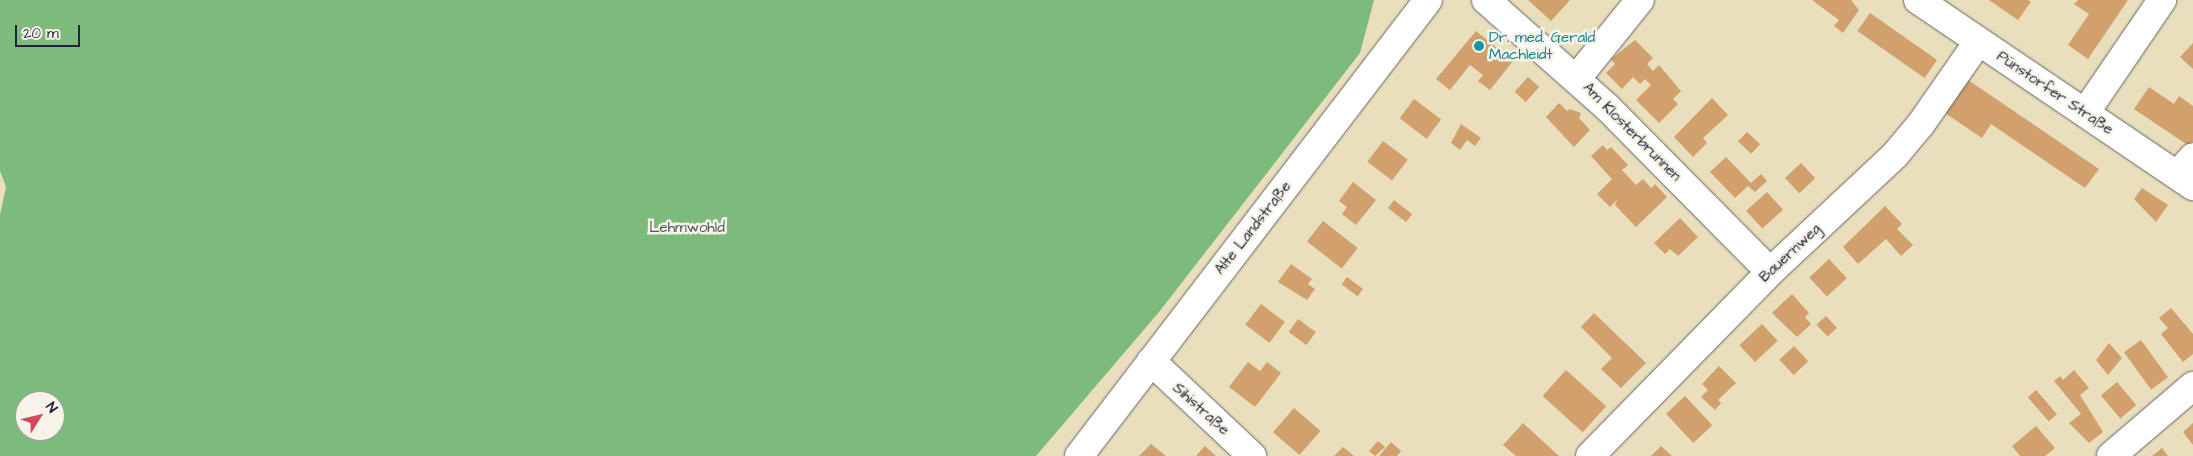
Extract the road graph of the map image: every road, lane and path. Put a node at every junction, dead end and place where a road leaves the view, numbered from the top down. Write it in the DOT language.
graph roads {
  1 [pos="1428,0"];
  2 [pos="1486,0"];
  3 [pos="1640,0"];
  4 [pos="1918,0"];
  5 [pos="2162,0"];
  6 [pos="1978,42"];
  7 [pos="1576,78"];
  8 [pos="2085,113"];
  9 [pos="2188,173"];
  10 [pos="1770,272"];
  11 [pos="1151,361"];
  12 [pos="2193,386"];
  13 [pos="1079,456"];
  14 [pos="1252,456"];
  15 [pos="1590,456"];
  16 [pos="2111,456"];
  1 -- 11 [label="street, Alte Landstraße"];
  2 -- 7 [label="street, Am Klosterbrunnen"];
  3 -- 7 [label="street"];
  4 -- 6 [label="street, Pünstorfer Straße"];
  5 -- 8 [label="street"];
  6 -- 8 [label="street, Pünstorfer Straße"];
  6 -- 10 [label="street, Bauernweg"];
  7 -- 10 [label="street, Am Klosterbrunnen"];
  8 -- 9 [label="street, Pünstorfer Straße"];
  10 -- 15 [label="street, Bauernweg"];
  11 -- 13 [label="street, Alte Landstraße"];
  11 -- 14 [label="street, Sihistraße"];
  12 -- 16 [label="street"];
}
